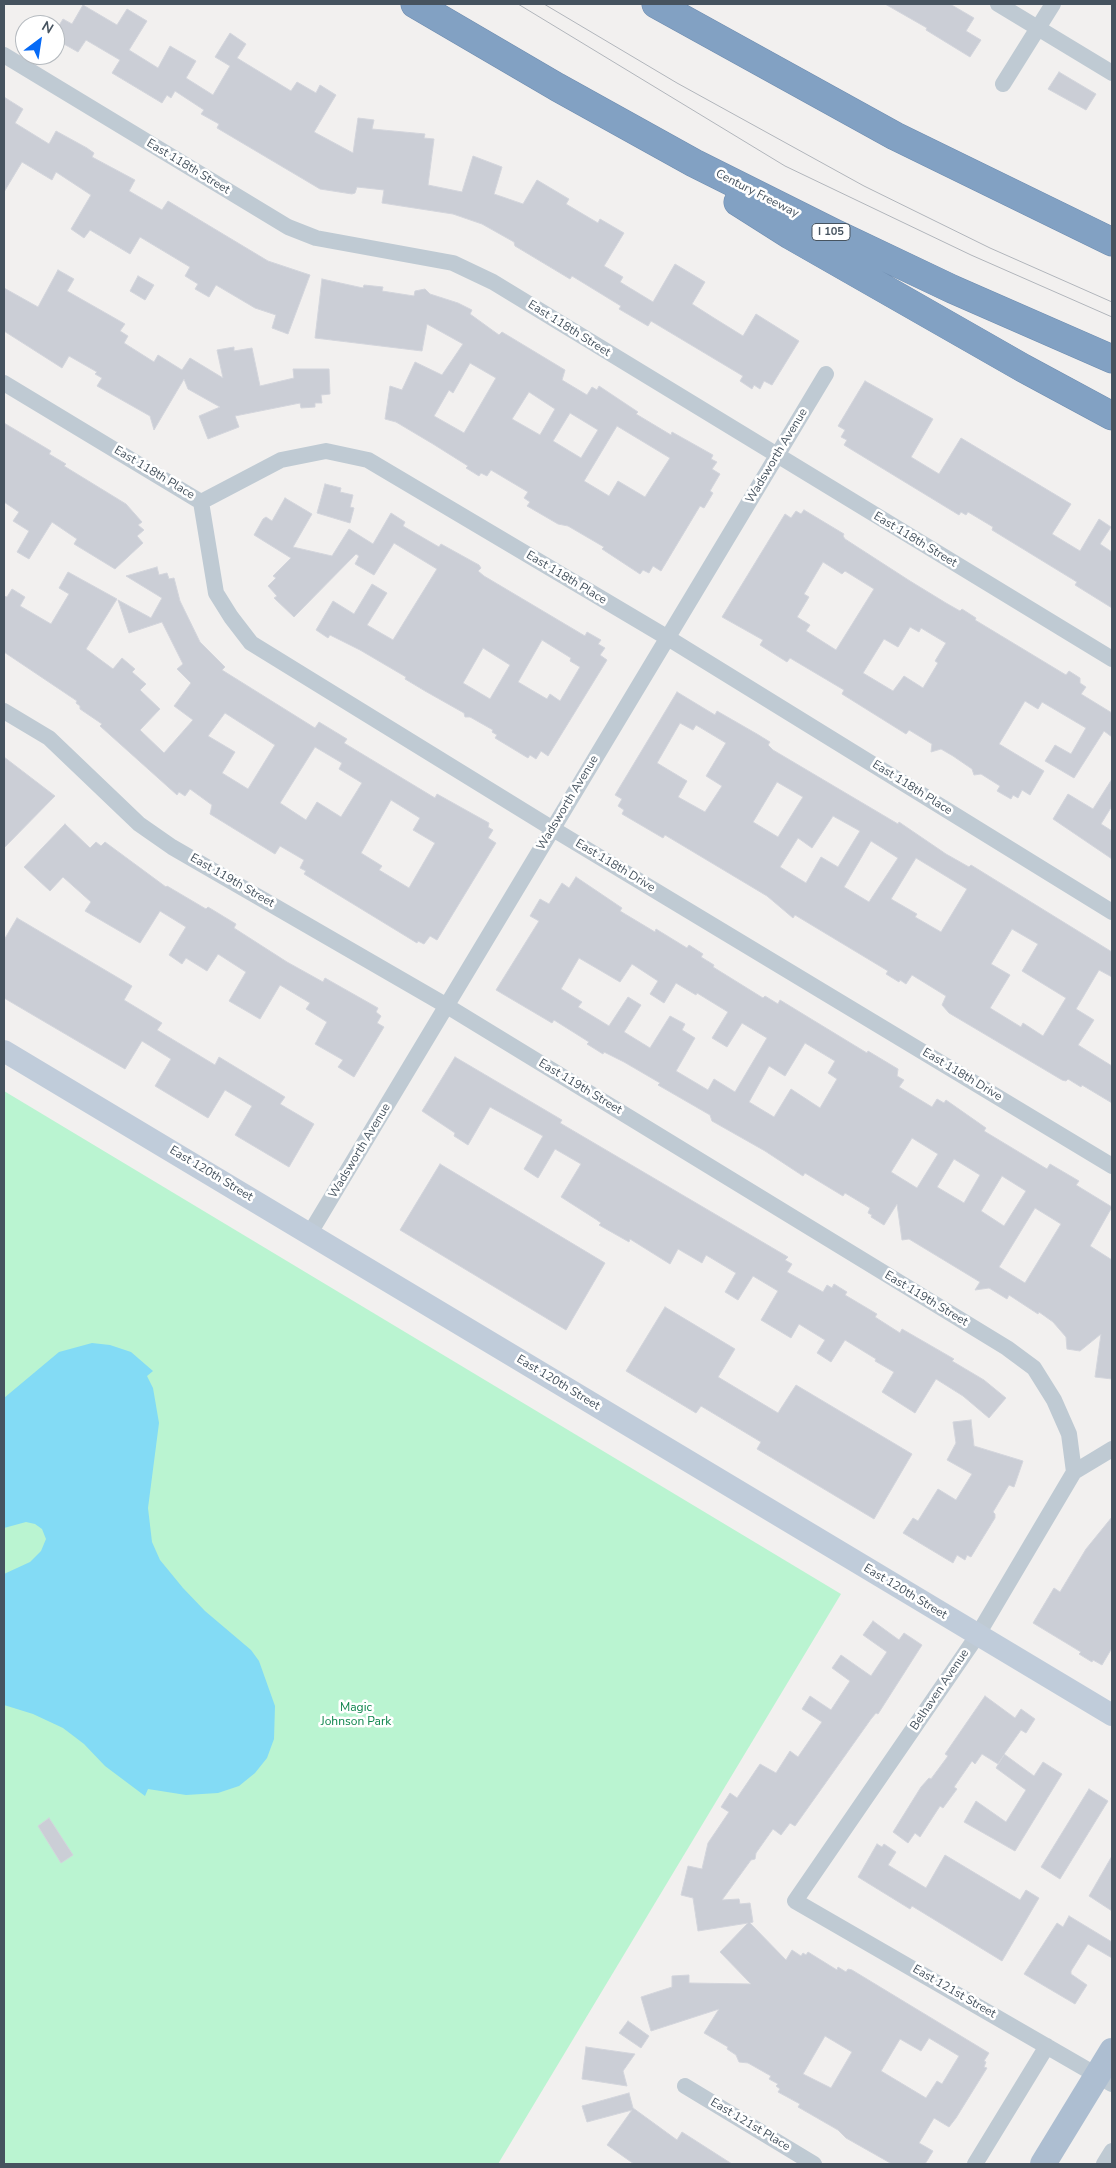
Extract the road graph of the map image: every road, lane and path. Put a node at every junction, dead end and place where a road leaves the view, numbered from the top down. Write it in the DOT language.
graph roads {
  1 [pos="415,4"];
  2 [pos="656,4"];
  3 [pos="998,4"];
  4 [pos="1053,4"];
  5 [pos="1038,28"];
  6 [pos="4,55"];
  7 [pos="1112,73"];
  8 [pos="1003,84"];
  9 [pos="557,87"];
  10 [pos="1055,216"];
  11 [pos="1112,233"];
  12 [pos="1112,242"];
  13 [pos="1112,359"];
  14 [pos="826,374"];
  15 [pos="4,383"];
  16 [pos="1112,416"];
  17 [pos="777,456"];
  18 [pos="201,502"];
  19 [pos="668,638"];
  20 [pos="1112,659"];
  21 [pos="4,711"];
  22 [pos="553,829"];
  23 [pos="1112,912"];
  24 [pos="447,1006"];
  25 [pos="4,1051"];
  26 [pos="1112,1166"];
  27 [pos="310,1233"];
  28 [pos="1112,1449"];
  29 [pos="1074,1472"];
  30 [pos="977,1636"];
  31 [pos="1112,1715"];
  32 [pos="795,1901"];
  33 [pos="1047,2046"];
  34 [pos="1112,2051"];
  35 [pos="1105,2079"];
  36 [pos="685,2086"];
  37 [pos="1112,2151"];
  38 [pos="814,2164"];
  39 [pos="975,2164"];
  40 [pos="1043,2164"];
  41 [pos="1104,2164"];
  1 -- 9 [label="highway, Century Freeway / I 105"];
  2 -- 10 [label="highway"];
  3 -- 5 [label="street"];
  4 -- 5 [label="street"];
  5 -- 7 [label="street"];
  5 -- 8 [label="street"];
  6 -- 17 [label="street, East 118th Street"];
  9 -- 13 [label="highway, Century Freeway / I 105"];
  9 -- 16 [label="highway"];
  10 -- 11 [label="highway"];
  10 -- 12 [label="highway"];
  14 -- 17 [label="street, Wadsworth Avenue"];
  15 -- 18 [label="street, East 118th Place"];
  17 -- 19 [label="street, Wadsworth Avenue"];
  17 -- 20 [label="street, East 118th Street"];
  18 -- 19 [label="street, East 118th Place"];
  18 -- 22 [label="street, East 118th Drive"];
  19 -- 22 [label="street, Wadsworth Avenue"];
  19 -- 23 [label="street, East 118th Place"];
  21 -- 24 [label="street, East 119th Street"];
  22 -- 24 [label="street, Wadsworth Avenue"];
  22 -- 26 [label="street, East 118th Drive"];
  24 -- 27 [label="street, Wadsworth Avenue"];
  24 -- 29 [label="street, East 119th Street"];
  25 -- 27 [label="street, East 120th Street"];
  27 -- 30 [label="street, East 120th Street"];
  28 -- 29 [label="street"];
  29 -- 30 [label="street, Belhaven Avenue"];
  30 -- 31 [label="street, East 120th Street"];
  30 -- 32 [label="street, Belhaven Avenue"];
  32 -- 33 [label="street, East 121st Street"];
  33 -- 35 [label="street, East 121st Street"];
  33 -- 39 [label="street"];
  34 -- 35 [label="main road"];
  35 -- 40 [label="main road"];
  36 -- 38 [label="street, East 121st Place"];
  37 -- 41 [label="street"];
}
